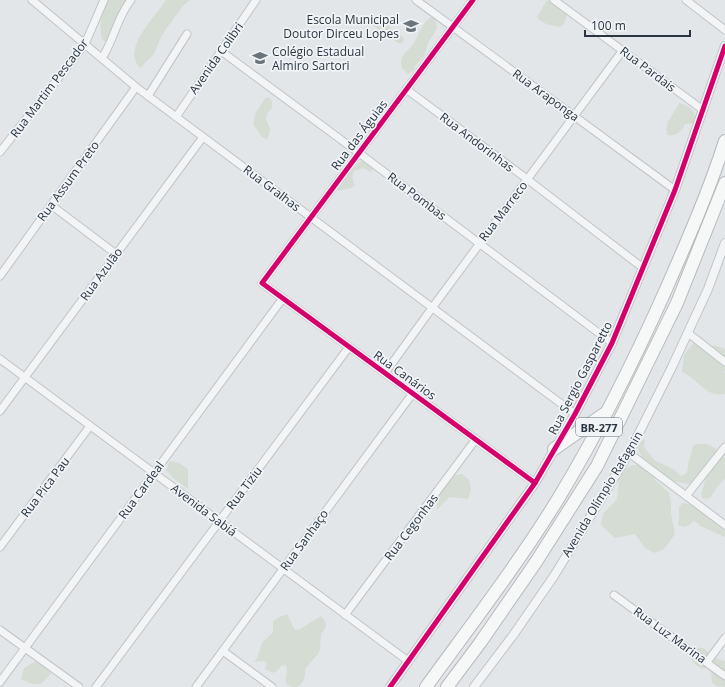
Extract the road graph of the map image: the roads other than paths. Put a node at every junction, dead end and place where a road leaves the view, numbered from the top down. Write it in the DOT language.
graph roads {
  1 [pos="32,0"];
  2 [pos="104,0"];
  3 [pos="131,0"];
  4 [pos="256,0"];
  5 [pos="416,0"];
  6 [pos="473,0"];
  7 [pos="554,0"];
  8 [pos="686,0"];
  9 [pos="453,27"];
  10 [pos="725,30"];
  11 [pos="188,34"];
  12 [pos="85,44"];
  13 [pos="725,46"];
  14 [pos="623,50"];
  15 [pos="221,51"];
  16 [pos="102,58"];
  17 [pos="136,87"];
  18 [pos="406,89"];
  19 [pos="148,96"];
  20 [pos="703,110"];
  21 [pos="574,115"];
  22 [pos="176,116"];
  23 [pos="203,136"];
  24 [pos="725,141"];
  25 [pos="0,152"];
  26 [pos="359,153"];
  27 [pos="527,179"];
  28 [pos="725,183"];
  29 [pos="676,190"];
  30 [pos="51,205"];
  31 [pos="311,217"];
  32 [pos="479,243"];
  33 [pos="725,243"];
  34 [pos="116,254"];
  35 [pos="643,268"];
  36 [pos="0,276"];
  37 [pos="262,283"];
  38 [pos="283,298"];
  39 [pos="432,308"];
  40 [pos="688,333"];
  41 [pos="612,343"];
  42 [pos="349,347"];
  43 [pos="0,359"];
  44 [pos="725,362"];
  45 [pos="385,373"];
  46 [pos="25,378"];
  47 [pos="413,393"];
  48 [pos="0,411"];
  49 [pos="607,412"];
  50 [pos="574,414"];
  51 [pos="90,426"];
  52 [pos="476,439"];
  53 [pos="725,447"];
  54 [pos="554,449"];
  55 [pos="629,453"];
  56 [pos="154,473"];
  57 [pos="535,484"];
  58 [pos="686,496"];
  59 [pos="219,522"];
  60 [pos="725,525"];
  61 [pos="0,547"];
  62 [pos="283,569"];
  63 [pos="614,595"];
  64 [pos="345,615"];
  65 [pos="0,630"];
  66 [pos="725,638"];
  67 [pos="25,648"];
  68 [pos="223,650"];
  69 [pos="408,661"];
  70 [pos="707,662"];
  71 [pos="725,676"];
  72 [pos="0,682"];
  73 [pos="79,687"];
  74 [pos="96,687"];
  75 [pos="196,687"];
  76 [pos="272,687"];
  77 [pos="390,687"];
  78 [pos="426,687"];
  79 [pos="447,687"];
  80 [pos="474,687"];
  1 -- 12 [label="street, Rua Gralhas"];
  2 -- 12 [label="street, Rua Martim Pescador"];
  3 -- 16 [label="street"];
  4 -- 15 [label="street, Avenida Colibri"];
  5 -- 9 [label="street, Rua Araponga"];
  6 -- 9 [label="street, Rua das Águias"];
  7 -- 14 [label="street, Rua Pardais"];
  8 -- 10 [label="street"];
  9 -- 18 [label="street, Rua das Águias"];
  9 -- 21 [label="street, Rua Araponga"];
  11 -- 19 [label="street"];
  12 -- 16 [label="street, Rua Gralhas"];
  12 -- 25 [label="street, Rua Martim Pescador"];
  13 -- 20 [label="street, Rua Sergio Gasparetto"];
  14 -- 20 [label="street, Rua Pardais"];
  14 -- 21 [label="street, Rua Marreco"];
  15 -- 22 [label="street, Avenida Colibri"];
  15 -- 26 [label="street, Rua Pombas"];
  16 -- 17 [label="street, Rua Gralhas"];
  17 -- 19 [label="street, Rua Gralhas"];
  17 -- 30 [label="street, Rua Assum Preto"];
  18 -- 26 [label="street, Rua das Águias"];
  18 -- 27 [label="street, Rua Andorinhas"];
  19 -- 22 [label="street, Rua Gralhas"];
  20 -- 29 [label="street, Rua Sergio Gasparetto"];
  21 -- 27 [label="street, Rua Marreco"];
  21 -- 29 [label="street, Rua Araponga"];
  22 -- 23 [label="street, Rua Gralhas"];
  23 -- 31 [label="street, Rua Gralhas"];
  23 -- 34 [label="street, Rua Azulão"];
  24 -- 49 [label="highway, BR-277"];
  26 -- 31 [label="street, Rua das Águias"];
  26 -- 32 [label="street, Rua Pombas"];
  27 -- 32 [label="street, Rua Marreco"];
  27 -- 35 [label="street, Rua Andorinhas"];
  28 -- 79 [label="highway, BR-277"];
  29 -- 35 [label="street, Rua Sergio Gasparetto"];
  30 -- 34 [label="street"];
  30 -- 36 [label="street, Rua Assum Preto"];
  31 -- 37 [label="street, Rua das Águias"];
  31 -- 39 [label="street, Rua Gralhas"];
  32 -- 39 [label="street, Rua Marreco"];
  32 -- 41 [label="street, Rua Pombas"];
  33 -- 40 [label="street, Avenida Olímpio Rafagnin"];
  34 -- 46 [label="street, Rua Azulão"];
  35 -- 41 [label="street, Rua Sergio Gasparetto"];
  37 -- 38 [label="street, Rua Canários"];
  38 -- 42 [label="street, Rua Canários"];
  38 -- 56 [label="street, Rua Cardeal"];
  39 -- 45 [label="street, Rua Marreco"];
  39 -- 50 [label="street, Rua Gralhas"];
  40 -- 44 [label="street"];
  40 -- 55 [label="street, Avenida Olímpio Rafagnin"];
  41 -- 50 [label="street, Rua Sergio Gasparetto"];
  42 -- 45 [label="street, Rua Canários"];
  42 -- 59 [label="street, Rua Tiziu"];
  43 -- 46 [label="street, Avenida Sabiá"];
  45 -- 47 [label="street, Rua Canários"];
  46 -- 48 [label="street, Rua Azulão"];
  46 -- 51 [label="street, Avenida Sabiá"];
  47 -- 52 [label="street, Rua Canários"];
  47 -- 62 [label="street, Rua Sanhaço"];
  49 -- 54 [label="highway"];
  49 -- 78 [label="highway, BR-277"];
  50 -- 54 [label="street, Rua Sergio Gasparetto"];
  51 -- 56 [label="street, Avenida Sabiá"];
  51 -- 61 [label="street, Rua Pica Pau"];
  52 -- 57 [label="street, Rua Canários"];
  52 -- 64 [label="street, Rua Cegonhas"];
  53 -- 58 [label="street"];
  54 -- 57 [label="street, Rua Sergio Gasparetto"];
  55 -- 58 [label="street"];
  55 -- 80 [label="street, Avenida Olímpio Rafagnin"];
  56 -- 59 [label="street, Avenida Sabiá"];
  56 -- 67 [label="street, Rua Cardeal"];
  57 -- 69 [label="street, Rua Sergio Gasparetto"];
  58 -- 60 [label="street"];
  59 -- 62 [label="street, Avenida Sabiá"];
  59 -- 74 [label="street, Rua Tiziu"];
  62 -- 64 [label="street, Avenida Sabiá"];
  62 -- 68 [label="street, Rua Sanhaço"];
  63 -- 70 [label="street, Rua Luz Marina"];
  64 -- 69 [label="street, Avenida Sabiá"];
  65 -- 67 [label="street"];
  66 -- 70 [label="street"];
  67 -- 72 [label="street, Rua Cardeal"];
  67 -- 73 [label="street"];
  68 -- 75 [label="street, Rua Sanhaço"];
  68 -- 76 [label="street"];
  69 -- 77 [label="street, Rua Sergio Gasparetto"];
  70 -- 71 [label="street, Rua Luz Marina"];
}
